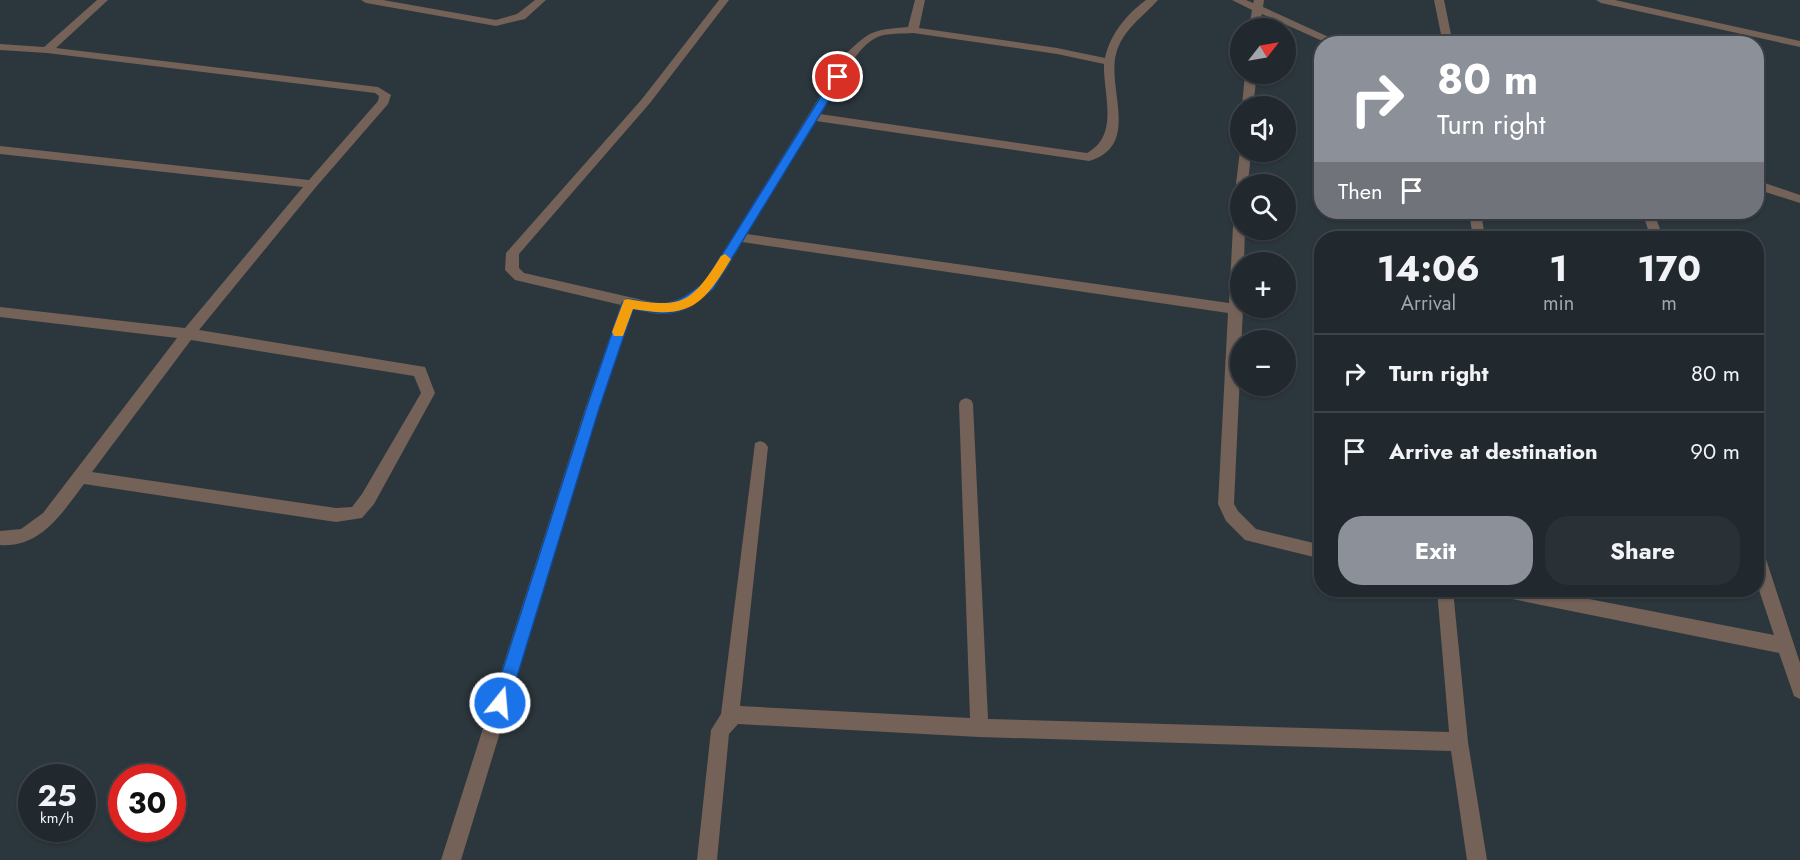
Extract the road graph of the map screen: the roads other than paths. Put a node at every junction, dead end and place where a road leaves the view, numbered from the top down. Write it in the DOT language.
graph roads {
  1 [pos="103,0"];
  2 [pos="366,0"];
  3 [pos="540,0"];
  4 [pos="724,0"];
  5 [pos="920,0"];
  6 [pos="1153,0"];
  7 [pos="1237,0"];
  8 [pos="1439,0"];
  9 [pos="1601,0"];
  10 [pos="1670,0"];
  11 [pos="1257,4"];
  12 [pos="1668,15"];
  13 [pos="913,30"];
  14 [pos="1323,36"];
  15 [pos="1446,36"];
  16 [pos="1764,36"];
  17 [pos="1764,36"];
  18 [pos="1800,44"];
  19 [pos="0,47"];
  20 [pos="47,50"];
  21 [pos="1109,62"];
  22 [pos="813,117"];
  23 [pos="0,150"];
  24 [pos="312,184"];
  25 [pos="1764,187"];
  26 [pos="1800,199"];
  27 [pos="738,237"];
  28 [pos="628,303"];
  29 [pos="1230,308"];
  30 [pos="0,312"];
  31 [pos="1236,318"];
  32 [pos="188,334"];
  33 [pos="966,404"];
  34 [pos="760,447"];
  35 [pos="79,477"];
  36 [pos="0,538"];
  37 [pos="1314,550"];
  38 [pos="1764,578"];
  39 [pos="1445,597"];
  40 [pos="1552,597"];
  41 [pos="1786,646"];
  42 [pos="1800,690"];
  43 [pos="730,718"];
  44 [pos="979,728"];
  45 [pos="1459,742"];
  46 [pos="452,860"];
  47 [pos="707,860"];
  48 [pos="1477,860"];
  1 -- 20 [label="street"];
  2 -- 3 [label="street"];
  4 -- 28 [label="street"];
  5 -- 13 [label="street"];
  6 -- 21 [label="street"];
  7 -- 11 [label="street"];
  8 -- 15 [label="street"];
  9 -- 12 [label="street"];
  10 -- 12 [label="street"];
  11 -- 14 [label="street"];
  12 -- 17 [label="street"];
  13 -- 21 [label="street"];
  13 -- 22 [label="street"];
  16 -- 18 [label="street"];
  19 -- 20 [label="street"];
  20 -- 24 [label="street"];
  21 -- 22 [label="street"];
  22 -- 27 [label="street"];
  23 -- 24 [label="street"];
  24 -- 32 [label="street"];
  25 -- 26 [label="street"];
  27 -- 28 [label="street"];
  27 -- 29 [label="street"];
  28 -- 46 [label="street"];
  30 -- 32 [label="street"];
  31 -- 37 [label="street"];
  32 -- 35 [label="street"];
  32 -- 35 [label="street"];
  33 -- 44 [label="street"];
  34 -- 43 [label="street"];
  35 -- 36 [label="street"];
  38 -- 41 [label="street"];
  39 -- 45 [label="street"];
  40 -- 41 [label="street"];
  41 -- 42 [label="street"];
  43 -- 44 [label="street"];
  43 -- 47 [label="street"];
  44 -- 45 [label="street"];
  45 -- 48 [label="street"];
}
